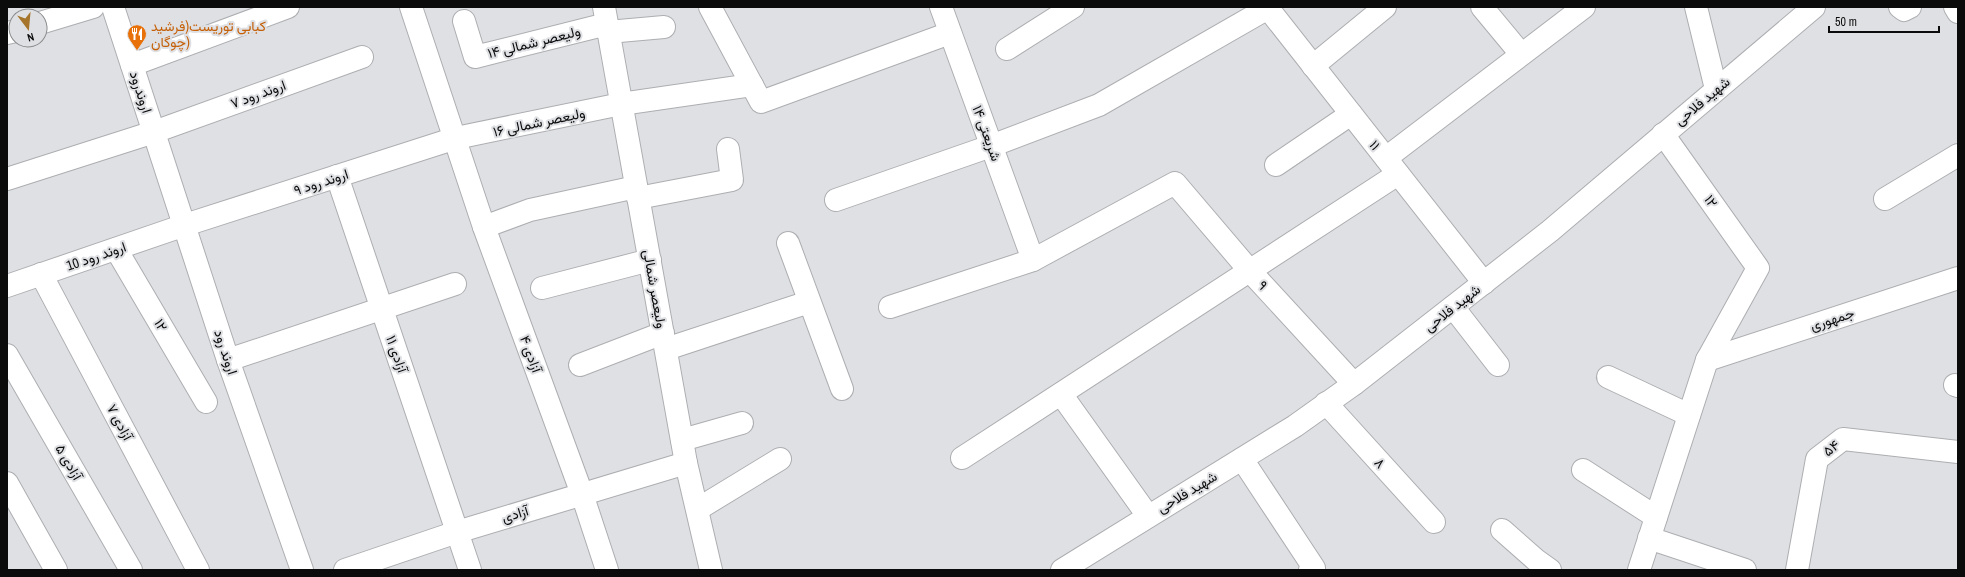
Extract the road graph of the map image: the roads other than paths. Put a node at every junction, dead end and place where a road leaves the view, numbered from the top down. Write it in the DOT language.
graph roads {
  1 [pos="93,7"];
  2 [pos="113,7"];
  3 [pos="288,7"];
  4 [pos="411,7"];
  5 [pos="710,7"];
  6 [pos="941,7"];
  7 [pos="1073,7"];
  8 [pos="1385,7"];
  9 [pos="1482,7"];
  10 [pos="1584,7"];
  11 [pos="1696,7"];
  12 [pos="1814,7"];
  13 [pos="1900,7"];
  14 [pos="1910,7"];
  15 [pos="1954,7"];
  16 [pos="1267,8"];
  17 [pos="1958,12"];
  18 [pos="48,21"];
  19 [pos="464,21"];
  20 [pos="606,21"];
  21 [pos="664,27"];
  22 [pos="950,33"];
  23 [pos="1007,49"];
  24 [pos="1522,54"];
  25 [pos="362,57"];
  26 [pos="132,65"];
  27 [pos="1313,66"];
  28 [pos="752,85"];
  29 [pos="1716,89"];
  30 [pos="621,104"];
  31 [pos="1351,114"];
  32 [pos="154,132"];
  33 [pos="1663,134"];
  34 [pos="456,138"];
  35 [pos="992,146"];
  36 [pos="728,150"];
  37 [pos="1958,155"];
  38 [pos="1276,166"];
  39 [pos="1392,166"];
  40 [pos="337,176"];
  41 [pos="7,179"];
  42 [pos="637,193"];
  43 [pos="1886,199"];
  44 [pos="836,200"];
  45 [pos="185,225"];
  46 [pos="484,228"];
  47 [pos="788,243"];
  48 [pos="116,249"];
  49 [pos="650,260"];
  50 [pos="1033,260"];
  51 [pos="1250,271"];
  52 [pos="41,274"];
  53 [pos="1958,278"];
  54 [pos="1484,283"];
  55 [pos="455,284"];
  56 [pos="7,286"];
  57 [pos="542,288"];
  58 [pos="809,302"];
  59 [pos="890,307"];
  60 [pos="1453,307"];
  61 [pos="381,308"];
  62 [pos="664,341"];
  63 [pos="7,355"];
  64 [pos="228,360"];
  65 [pos="1707,360"];
  66 [pos="580,365"];
  67 [pos="1498,365"];
  68 [pos="1608,377"];
  69 [pos="1354,384"];
  70 [pos="842,389"];
  71 [pos="1061,394"];
  72 [pos="206,402"];
  73 [pos="1326,403"];
  74 [pos="1689,415"];
  75 [pos="742,423"];
  76 [pos="682,440"];
  77 [pos="1958,452"];
  78 [pos="962,458"];
  79 [pos="780,459"];
  80 [pos="1242,459"];
  81 [pos="686,463"];
  82 [pos="1583,470"];
  83 [pos="7,483"];
  84 [pos="582,494"];
  85 [pos="698,509"];
  86 [pos="1148,516"];
  87 [pos="1656,517"];
  88 [pos="1434,522"];
  89 [pos="1502,530"];
  90 [pos="457,532"];
  91 [pos="1649,538"];
  92 [pos="1537,567"];
  93 [pos="1067,569"];
  94 [pos="1312,569"];
  95 [pos="56,570"];
  96 [pos="131,570"];
  97 [pos="198,570"];
  98 [pos="302,570"];
  99 [pos="345,570"];
  100 [pos="470,570"];
  101 [pos="607,570"];
  102 [pos="711,570"];
  103 [pos="1639,570"];
  104 [pos="1745,570"];
  105 [pos="1797,570"];
  1 -- 18 [label="street"];
  2 -- 26 [label="street, اروندرود"];
  3 -- 26 [label="street"];
  4 -- 34 [label="street, آزادی ۴"];
  5 -- 28 [label="street"];
  6 -- 22 [label="street, شریعتی ۱۴"];
  7 -- 23 [label="street"];
  8 -- 27 [label="street"];
  9 -- 24 [label="street"];
  10 -- 24 [label="street"];
  11 -- 29 [label="street"];
  12 -- 29 [label="street, شهید فلاحی"];
  13 -- 14 [label="street"];
  15 -- 17 [label="street"];
  16 -- 27 [label="street, ۱۱"];
  16 -- 35 [label="street"];
  19 -- 20 [label="street, ولیعصر شمالی ۱۴"];
  20 -- 21 [label="street"];
  20 -- 30 [label="street, ولیعصر شمالی"];
  22 -- 28 [label="street"];
  22 -- 35 [label="street, شریعتی ۱۴"];
  24 -- 39 [label="street"];
  25 -- 32 [label="street, اروند رود ۷"];
  26 -- 32 [label="street, اروندرود"];
  27 -- 31 [label="street, ۱۱"];
  28 -- 30 [label="street, ولیعصر شمالی ۱۶"];
  29 -- 33 [label="street, شهید فلاحی"];
  30 -- 34 [label="street, ولیعصر شمالی ۱۶"];
  30 -- 42 [label="street, ولیعصر شمالی"];
  31 -- 38 [label="street"];
  31 -- 39 [label="street, ۱۱"];
  32 -- 41 [label="street, اروند رود ۷"];
  32 -- 45 [label="street, اروند رود"];
  33 -- 54 [label="street, شهید فلاحی"];
  33 -- 65 [label="street, ۱۲"];
  34 -- 40 [label="street, اروند رود ۹"];
  34 -- 46 [label="street, آزادی ۴"];
  35 -- 44 [label="street"];
  35 -- 50 [label="street, شریعتی ۱۴"];
  36 -- 42 [label="street"];
  37 -- 43 [label="street"];
  39 -- 51 [label="street"];
  39 -- 54 [label="street, ۱۱"];
  40 -- 45 [label="street, اروند رود ۹"];
  40 -- 61 [label="street, آزادی ۱۱"];
  42 -- 46 [label="street"];
  42 -- 49 [label="street, ولیعصر شمالی"];
  45 -- 48 [label="street, اروند رود 10"];
  45 -- 64 [label="street, اروند رود"];
  46 -- 84 [label="street, آزادی ۴"];
  47 -- 58 [label="street"];
  48 -- 52 [label="street, اروند رود 10"];
  48 -- 72 [label="street, ۱۲"];
  49 -- 57 [label="street"];
  49 -- 62 [label="street, ولیعصر شمالی"];
  50 -- 51 [label="street, ۹"];
  50 -- 59 [label="street"];
  51 -- 69 [label="street, ۹"];
  51 -- 71 [label="street"];
  52 -- 56 [label="street, اروند رود 10"];
  52 -- 97 [label="street, آزادی ۷"];
  53 -- 65 [label="street, جمهوری"];
  54 -- 60 [label="street, شهید فلاحی"];
  55 -- 61 [label="street"];
  58 -- 62 [label="street"];
  58 -- 70 [label="street"];
  60 -- 67 [label="street"];
  60 -- 69 [label="street, شهید فلاحی"];
  61 -- 64 [label="street"];
  61 -- 90 [label="street, آزادی ۱۱"];
  62 -- 66 [label="street"];
  62 -- 76 [label="street, ولیعصر شمالی"];
  63 -- 96 [label="street, آزادی ۵"];
  64 -- 98 [label="street, اروند رود"];
  65 -- 74 [label="street"];
  68 -- 74 [label="street"];
  69 -- 73 [label="street, شهید فلاحی"];
  71 -- 78 [label="street"];
  71 -- 86 [label="street"];
  73 -- 80 [label="street, شهید فلاحی"];
  73 -- 88 [label="street, ۸"];
  74 -- 87 [label="street"];
  75 -- 76 [label="street"];
  76 -- 81 [label="street, ولیعصر شمالی"];
  77 -- 105 [label="street, ۵۴"];
  79 -- 85 [label="street"];
  80 -- 86 [label="street, شهید فلاحی"];
  80 -- 94 [label="street"];
  81 -- 84 [label="street, آزادی"];
  81 -- 85 [label="street, ولیعصر شمالی"];
  82 -- 87 [label="street"];
  83 -- 95 [label="street"];
  84 -- 90 [label="street, آزادی"];
  84 -- 101 [label="street, آزادی ۴"];
  85 -- 102 [label="street, ولیعصر شمالی"];
  86 -- 93 [label="street, شهید فلاحی"];
  87 -- 91 [label="street"];
  89 -- 92 [label="street"];
  90 -- 99 [label="street, آزادی"];
  90 -- 100 [label="street, آزادی ۱۱"];
  91 -- 103 [label="street"];
  91 -- 104 [label="street"];
}
